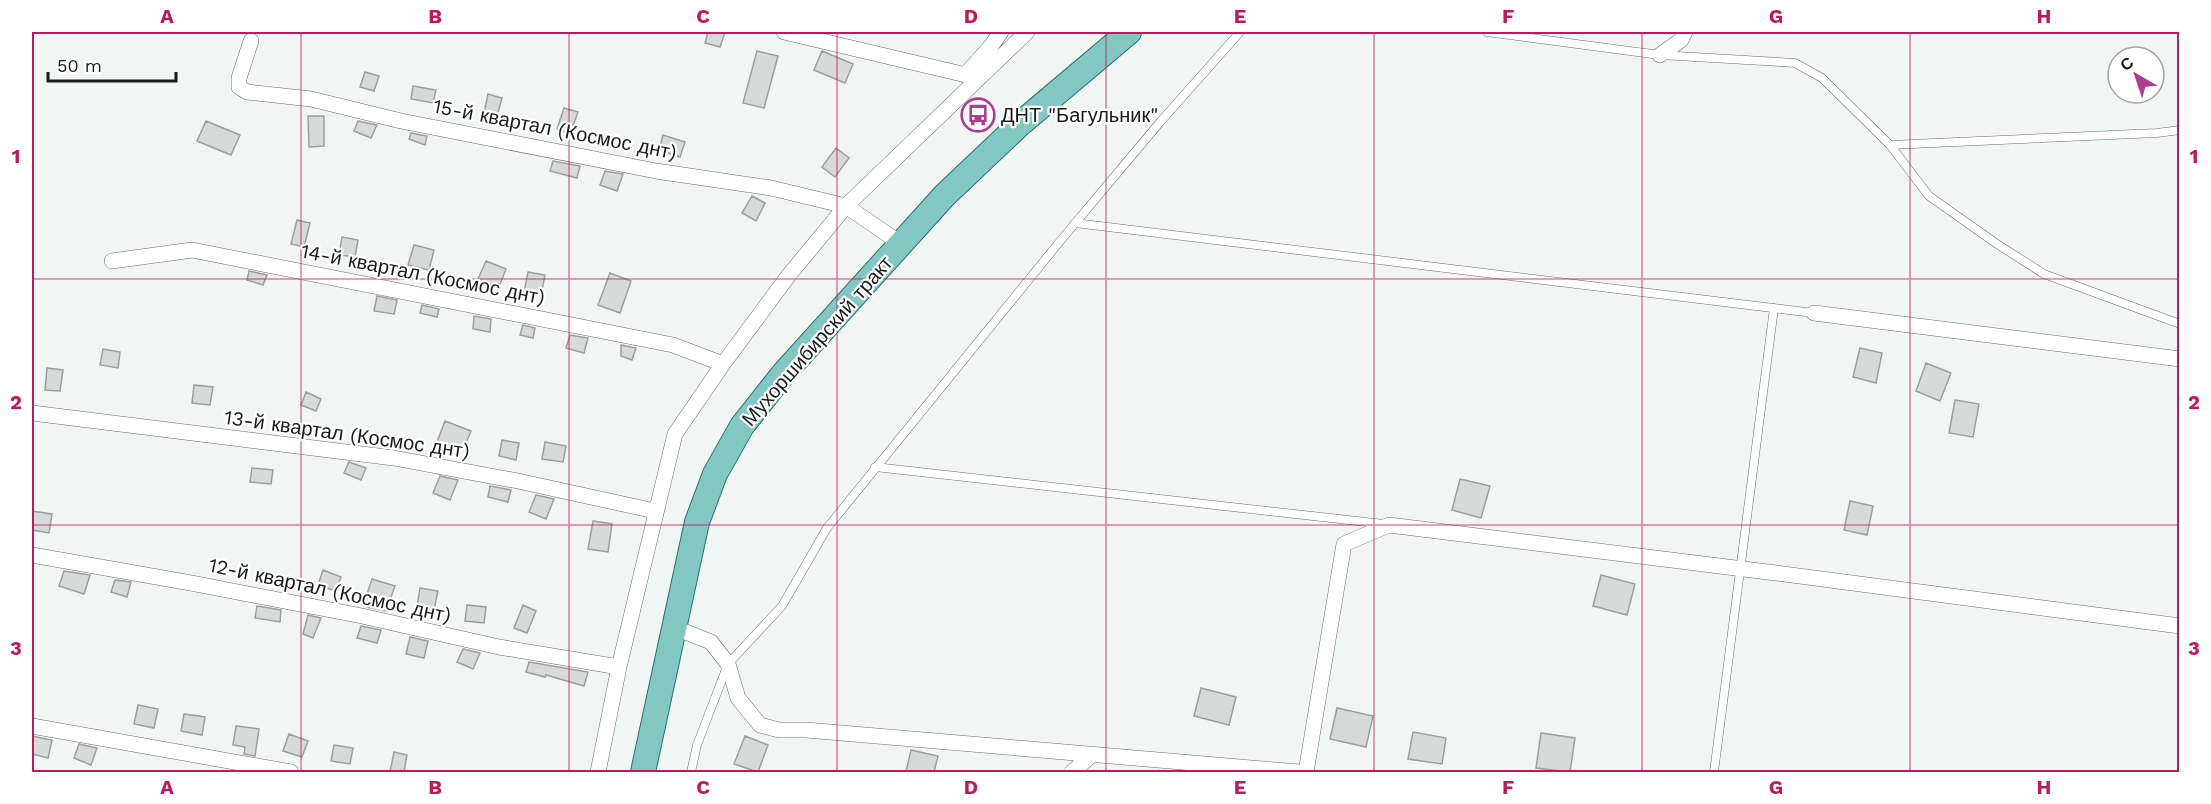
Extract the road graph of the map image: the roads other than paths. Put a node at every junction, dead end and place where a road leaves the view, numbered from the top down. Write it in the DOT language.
graph roads {
  1 [pos="784,32"];
  2 [pos="1001,32"];
  3 [pos="1027,32"];
  4 [pos="1129,32"];
  5 [pos="1240,32"];
  6 [pos="1487,32"];
  7 [pos="1685,32"];
  8 [pos="251,41"];
  9 [pos="1660,55"];
  10 [pos="972,77"];
  11 [pos="2180,130"];
  12 [pos="1890,145"];
  13 [pos="846,206"];
  14 [pos="1075,224"];
  15 [pos="900,243"];
  16 [pos="112,261"];
  17 [pos="1774,308"];
  18 [pos="1814,313"];
  19 [pos="2180,324"];
  20 [pos="2180,359"];
  21 [pos="723,364"];
  22 [pos="32,413"];
  23 [pos="875,467"];
  24 [pos="655,511"];
  25 [pos="1389,525"];
  26 [pos="32,555"];
  27 [pos="1740,568"];
  28 [pos="2180,626"];
  29 [pos="673,627"];
  30 [pos="728,664"];
  31 [pos="619,668"];
  32 [pos="32,726"];
  33 [pos="1092,755"];
  34 [pos="291,772"];
  35 [pos="598,772"];
  36 [pos="643,772"];
  37 [pos="692,772"];
  38 [pos="1072,772"];
  39 [pos="1299,772"];
  40 [pos="1306,772"];
  41 [pos="1714,772"];
  1 -- 10 [label="street"];
  2 -- 10 [label="street"];
  3 -- 10 [label="street"];
  4 -- 15 [label="main road, Мухоршибирский тракт"];
  5 -- 14 [label="lane"];
  6 -- 9 [label="lane"];
  7 -- 9 [label="street"];
  8 -- 13 [label="street, 15-й квартал (Космос днт)"];
  9 -- 12 [label="lane"];
  10 -- 13 [label="street"];
  11 -- 12 [label="lane"];
  12 -- 19 [label="lane"];
  13 -- 15 [label="street, 15-й квартал (Космос днт)"];
  13 -- 21 [label="street"];
  14 -- 17 [label="lane"];
  14 -- 23 [label="lane"];
  15 -- 29 [label="main road, Мухоршибирский тракт"];
  16 -- 21 [label="street, 14-й квартал (Космос днт)"];
  17 -- 18 [label="lane"];
  17 -- 27 [label="lane"];
  18 -- 20 [label="street"];
  21 -- 24 [label="street"];
  22 -- 24 [label="street, 13-й квартал (Космос днт)"];
  23 -- 25 [label="lane"];
  23 -- 30 [label="lane"];
  24 -- 31 [label="street"];
  25 -- 27 [label="street"];
  25 -- 40 [label="street"];
  26 -- 31 [label="street, 12-й квартал (Космос днт)"];
  27 -- 28 [label="street"];
  27 -- 41 [label="lane"];
  29 -- 30 [label="street"];
  29 -- 36 [label="main road, Мухоршибирский тракт"];
  30 -- 33 [label="street"];
  30 -- 37 [label="lane"];
  31 -- 35 [label="street"];
  32 -- 34 [label="street"];
  33 -- 38 [label="street"];
  33 -- 39 [label="street"];
}
